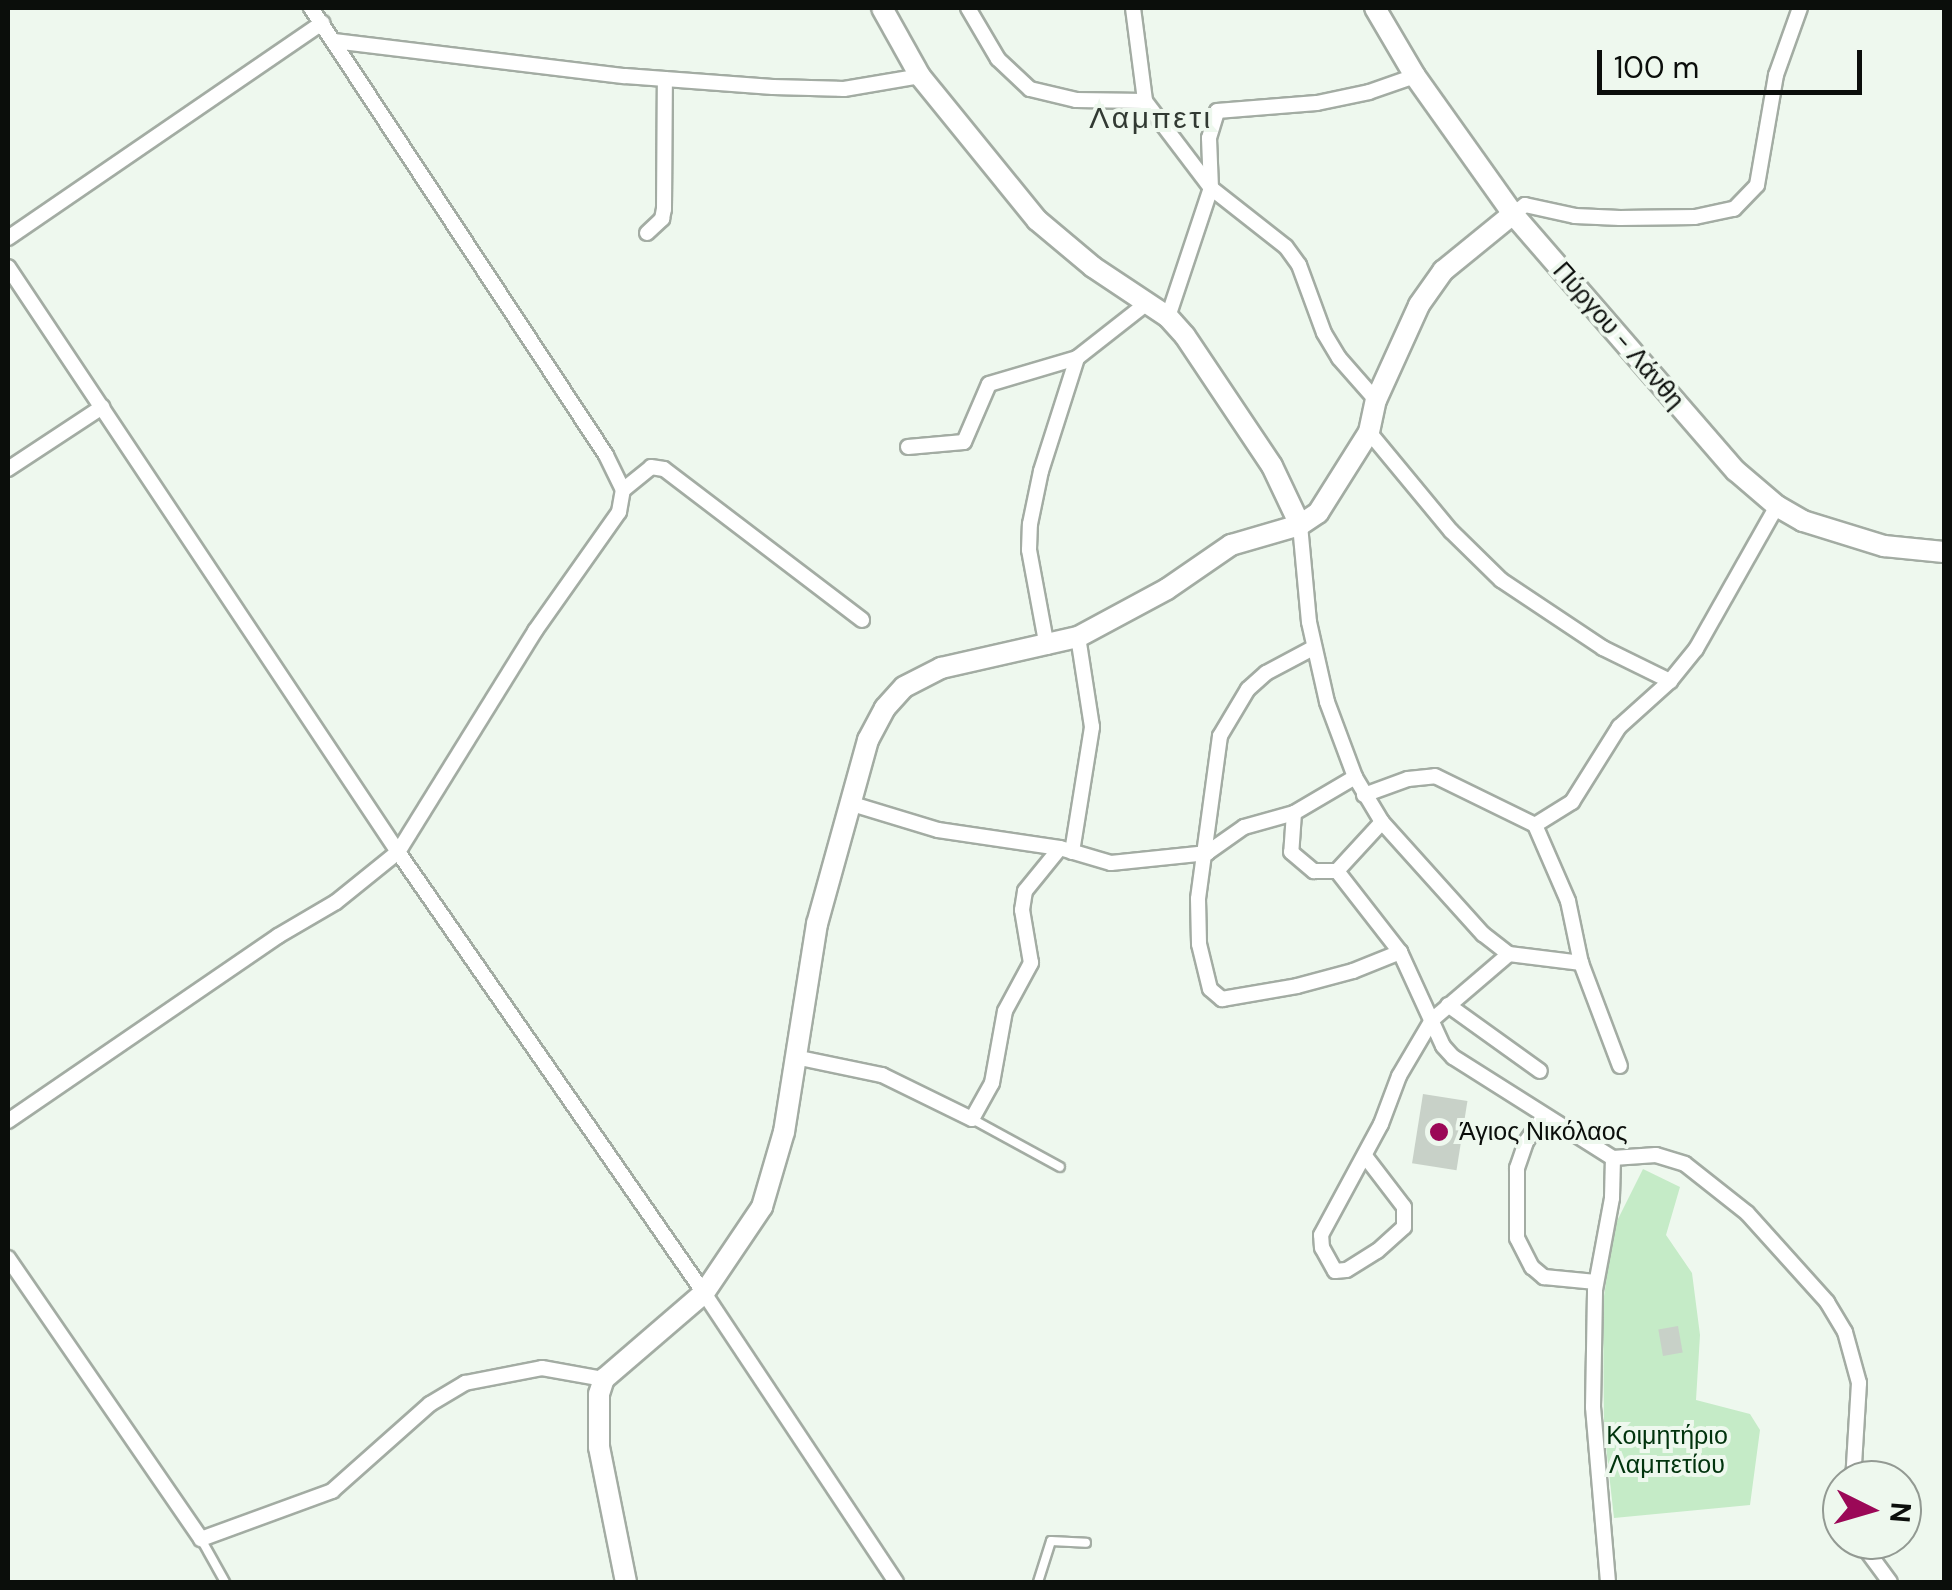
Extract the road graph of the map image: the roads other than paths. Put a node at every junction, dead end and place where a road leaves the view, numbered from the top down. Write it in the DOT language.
graph roads {
  1 [pos="311,8"];
  2 [pos="882,8"];
  3 [pos="968,8"];
  4 [pos="1133,8"];
  5 [pos="1374,8"];
  6 [pos="1800,8"];
  7 [pos="322,23"];
  8 [pos="334,41"];
  9 [pos="920,76"];
  10 [pos="1415,76"];
  11 [pos="664,79"];
  12 [pos="1146,101"];
  13 [pos="1211,188"];
  14 [pos="1513,214"];
  15 [pos="647,232"];
  16 [pos="8,238"];
  17 [pos="8,267"];
  18 [pos="1147,303"];
  19 [pos="1168,316"];
  20 [pos="1077,358"];
  21 [pos="1376,400"];
  22 [pos="102,407"];
  23 [pos="1369,432"];
  24 [pos="908,448"];
  25 [pos="8,469"];
  26 [pos="623,490"];
  27 [pos="1776,506"];
  28 [pos="1300,525"];
  29 [pos="1944,552"];
  30 [pos="862,620"];
  31 [pos="1078,637"];
  32 [pos="1047,646"];
  33 [pos="1313,648"];
  34 [pos="1670,681"];
  35 [pos="1355,777"];
  36 [pos="1364,795"];
  37 [pos="849,803"];
  38 [pos="1294,813"];
  39 [pos="1382,822"];
  40 [pos="1536,824"];
  41 [pos="1066,850"];
  42 [pos="398,852"];
  43 [pos="1207,853"];
  44 [pos="1337,872"];
  45 [pos="1400,952"];
  46 [pos="1509,954"];
  47 [pos="1581,963"];
  48 [pos="1448,1005"];
  49 [pos="1432,1020"];
  50 [pos="795,1057"];
  51 [pos="1620,1066"];
  52 [pos="1540,1071"];
  53 [pos="1544,1116"];
  54 [pos="972,1119"];
  55 [pos="8,1120"];
  56 [pos="1365,1156"];
  57 [pos="1613,1158"];
  58 [pos="1060,1167"];
  59 [pos="8,1258"];
  60 [pos="1596,1282"];
  61 [pos="704,1294"];
  62 [pos="604,1379"];
  63 [pos="1853,1460"];
  64 [pos="201,1540"];
  65 [pos="1086,1543"];
  66 [pos="1874,1560"];
  67 [pos="225,1582"];
  68 [pos="626,1582"];
  69 [pos="896,1582"];
  70 [pos="1038,1582"];
  71 [pos="1608,1582"];
  72 [pos="1890,1582"];
  1 -- 7 [label="street"];
  2 -- 9 [label="street"];
  3 -- 12 [label="street"];
  4 -- 12 [label="street"];
  5 -- 10 [label="street, Πύργου - Λάνθη"];
  6 -- 14 [label="street"];
  7 -- 8 [label="street"];
  7 -- 16 [label="street"];
  8 -- 11 [label="street"];
  8 -- 26 [label="street"];
  9 -- 11 [label="street"];
  9 -- 18 [label="street"];
  10 -- 13 [label="street"];
  10 -- 14 [label="street, Πύργου - Λάνθη"];
  11 -- 15 [label="street"];
  12 -- 13 [label="street"];
  13 -- 19 [label="street"];
  13 -- 21 [label="street"];
  14 -- 21 [label="street"];
  14 -- 27 [label="street, Πύργου - Λάνθη"];
  17 -- 22 [label="street"];
  18 -- 19 [label="street"];
  18 -- 20 [label="street"];
  19 -- 28 [label="street"];
  20 -- 24 [label="street"];
  20 -- 32 [label="street"];
  21 -- 23 [label="street"];
  22 -- 25 [label="street"];
  22 -- 42 [label="street"];
  23 -- 28 [label="street"];
  23 -- 34 [label="street"];
  26 -- 30 [label="street"];
  26 -- 42 [label="street"];
  27 -- 29 [label="street, Πύργου - Λάνθη"];
  27 -- 34 [label="street"];
  28 -- 31 [label="street"];
  28 -- 33 [label="street"];
  31 -- 32 [label="street"];
  31 -- 41 [label="street"];
  32 -- 37 [label="street"];
  33 -- 35 [label="street"];
  33 -- 43 [label="street"];
  34 -- 40 [label="street"];
  35 -- 36 [label="street"];
  35 -- 38 [label="street"];
  36 -- 39 [label="street"];
  36 -- 40 [label="street"];
  37 -- 41 [label="street"];
  37 -- 50 [label="street"];
  38 -- 43 [label="street"];
  38 -- 44 [label="street"];
  39 -- 44 [label="street"];
  39 -- 46 [label="street"];
  40 -- 47 [label="street"];
  41 -- 43 [label="street"];
  41 -- 54 [label="street"];
  42 -- 55 [label="street"];
  42 -- 61 [label="street"];
  43 -- 45 [label="street"];
  44 -- 45 [label="street"];
  45 -- 49 [label="street"];
  46 -- 47 [label="street"];
  46 -- 48 [label="street"];
  47 -- 51 [label="street"];
  48 -- 49 [label="street"];
  48 -- 52 [label="street"];
  49 -- 53 [label="street"];
  49 -- 56 [label="street"];
  50 -- 54 [label="street"];
  50 -- 61 [label="street"];
  53 -- 57 [label="street"];
  53 -- 60 [label="street"];
  54 -- 58 [label="lane"];
  56 -- 56 [label="street"];
  57 -- 60 [label="street"];
  57 -- 63 [label="street"];
  59 -- 64 [label="street"];
  60 -- 71 [label="street"];
  61 -- 62 [label="street"];
  61 -- 69 [label="street"];
  62 -- 64 [label="street"];
  62 -- 68 [label="street"];
  64 -- 67 [label="lane"];
  65 -- 70 [label="lane"];
  66 -- 72 [label="street"];
}
